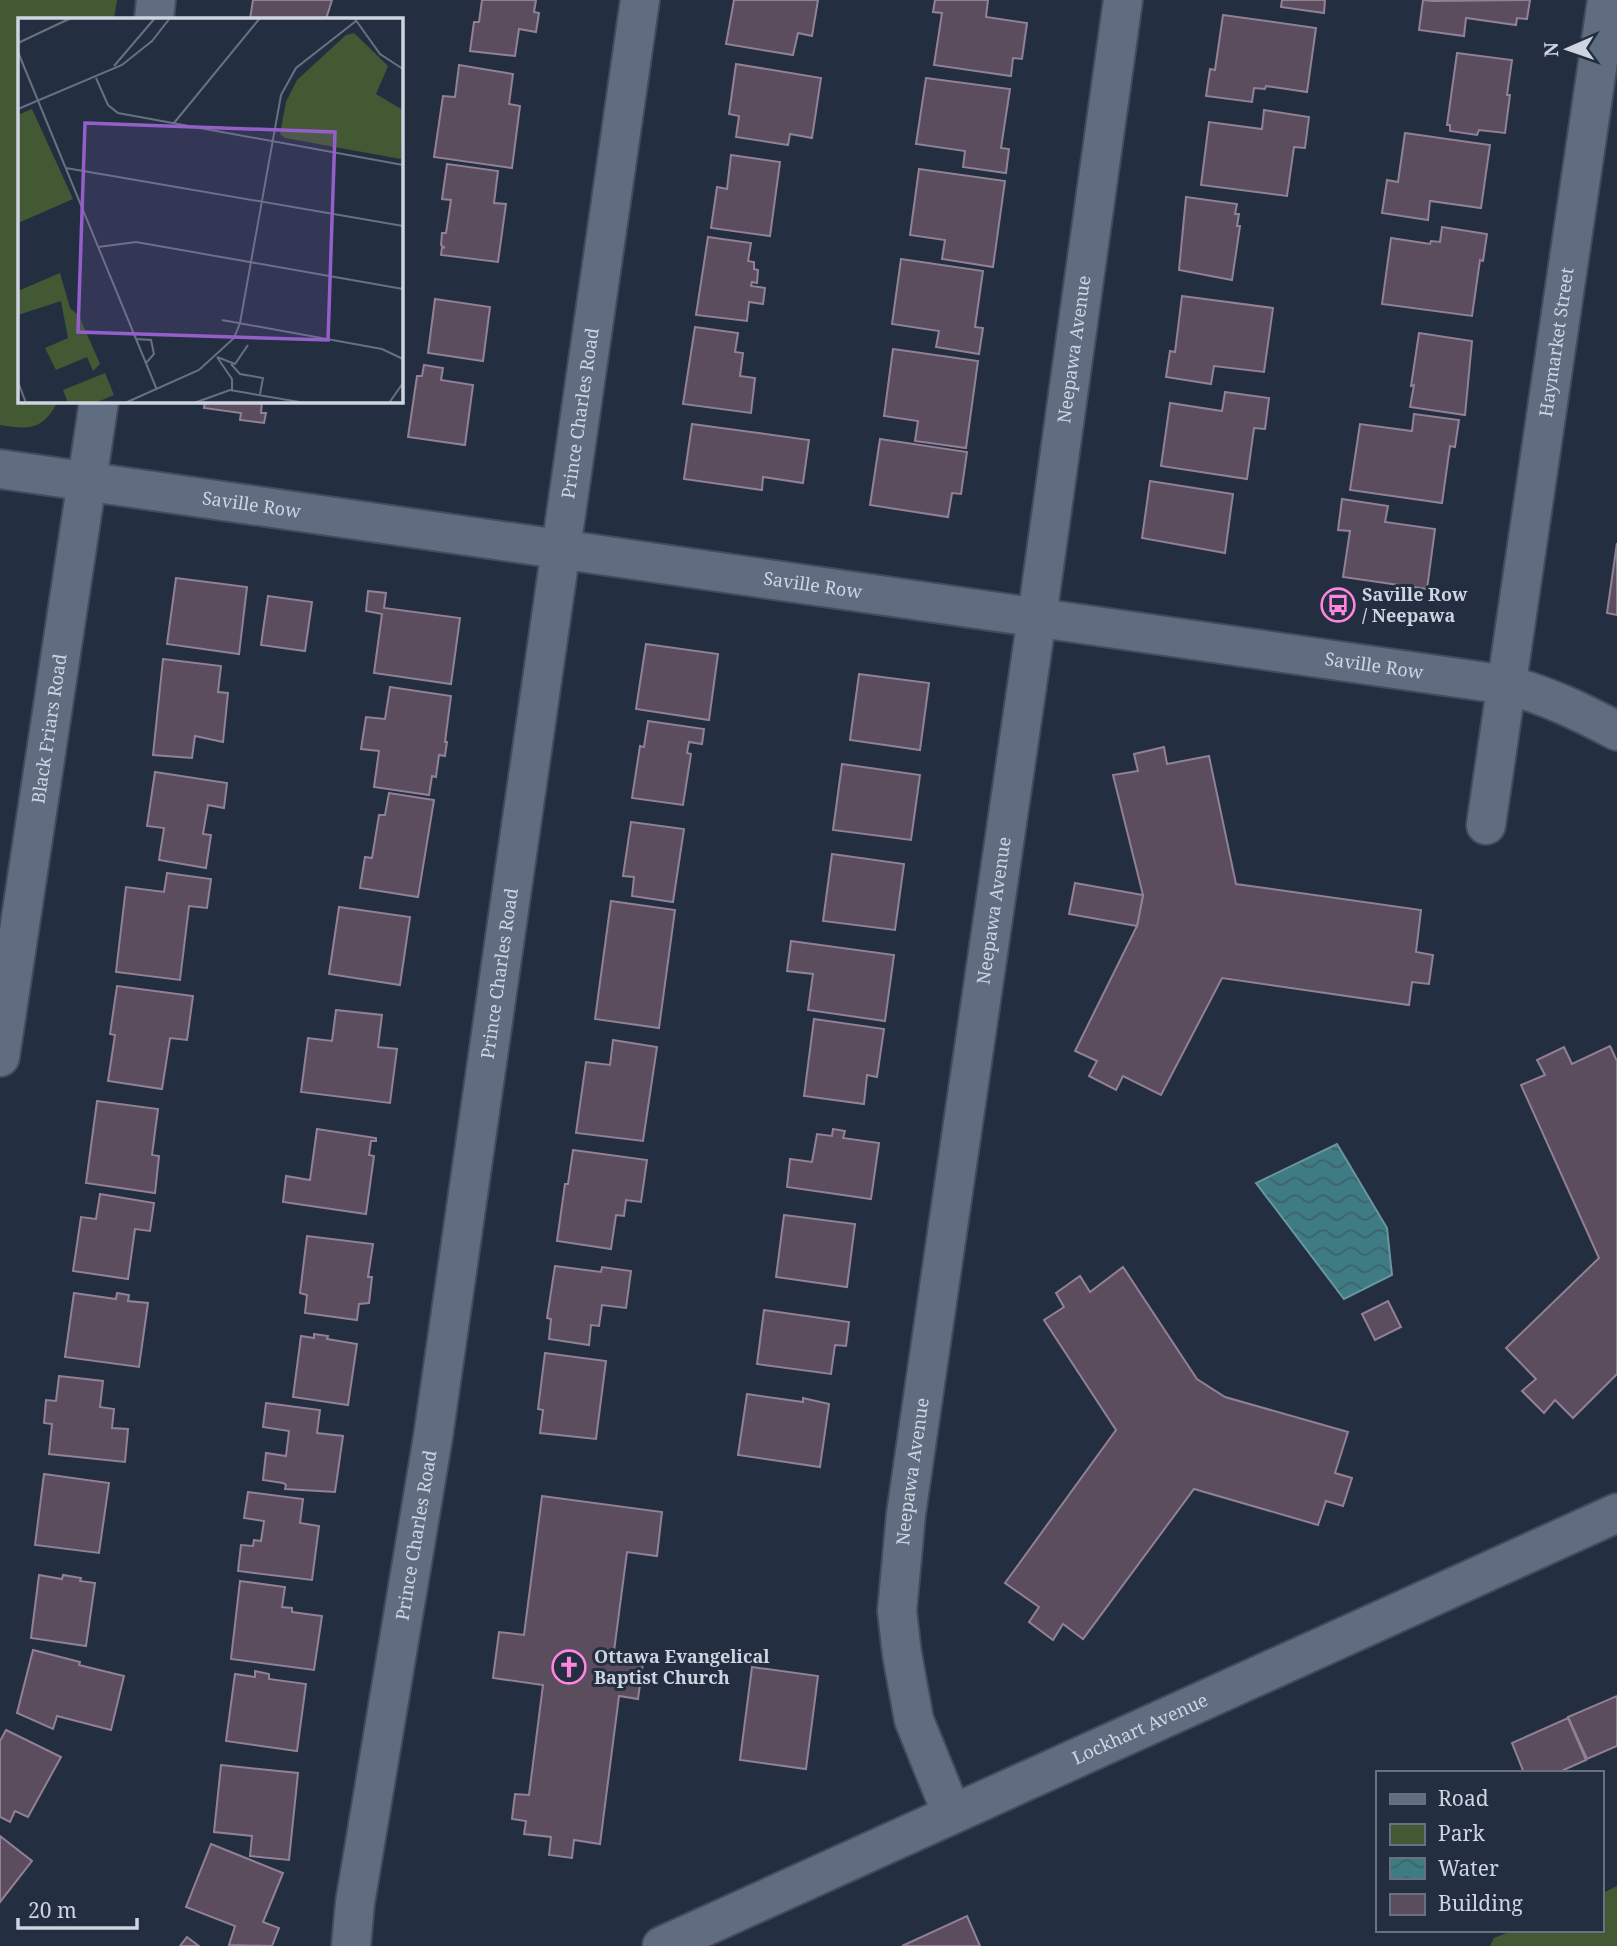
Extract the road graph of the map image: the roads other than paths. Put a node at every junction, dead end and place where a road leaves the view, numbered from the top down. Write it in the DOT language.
graph roads {
  1 [pos="156,0"];
  2 [pos="640,0"];
  3 [pos="1123,0"];
  4 [pos="1607,0"];
  5 [pos="154,18"];
  6 [pos="99,402"];
  7 [pos="0,469"];
  8 [pos="89,482"];
  9 [pos="560,551"];
  10 [pos="1037,617"];
  11 [pos="1507,685"];
  12 [pos="1617,730"];
  13 [pos="1486,825"];
  14 [pos="0,1057"];
  15 [pos="1617,1513"];
  16 [pos="952,1814"];
  17 [pos="351,1946"];
  18 [pos="662,1946"];
  1 -- 5 [label="street"];
  2 -- 9 [label="street, Prince Charles Road"];
  3 -- 10 [label="street, Neepawa Avenue"];
  4 -- 11 [label="street, Haymarket Street"];
  6 -- 8 [label="street, Black Friars Road"];
  7 -- 8 [label="street, Saville Row"];
  8 -- 9 [label="street, Saville Row"];
  8 -- 14 [label="street, Black Friars Road"];
  9 -- 10 [label="street, Saville Row"];
  9 -- 17 [label="street, Prince Charles Road"];
  10 -- 11 [label="street, Saville Row"];
  10 -- 16 [label="street, Neepawa Avenue"];
  11 -- 12 [label="street, Saville Row"];
  11 -- 13 [label="street, Haymarket Street"];
  15 -- 16 [label="street, Lockhart Avenue"];
  16 -- 18 [label="street, Lockhart Avenue"];
}
